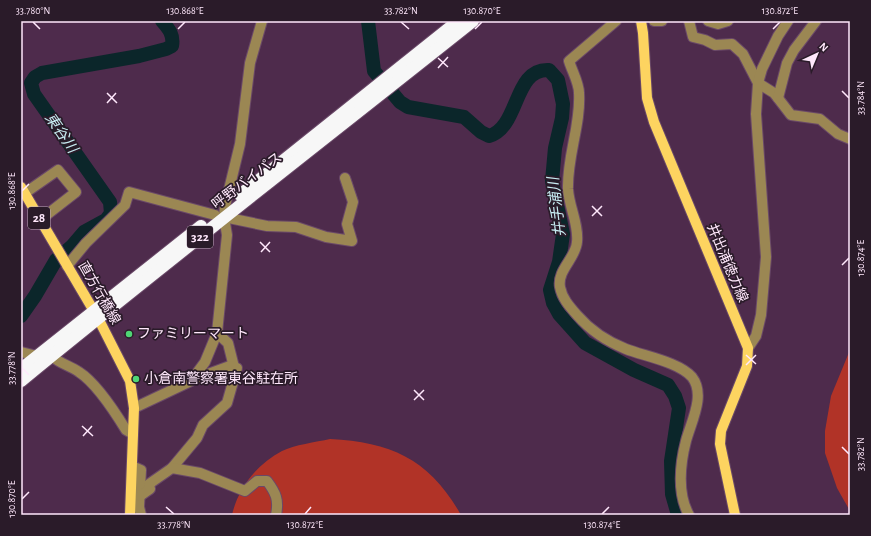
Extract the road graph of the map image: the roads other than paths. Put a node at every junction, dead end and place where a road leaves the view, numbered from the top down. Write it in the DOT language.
graph roads {
  1 [pos="262,21"];
  2 [pos="458,21"];
  3 [pos="473,21"];
  4 [pos="616,21"];
  5 [pos="642,21"];
  6 [pos="654,21"];
  7 [pos="662,21"];
  8 [pos="689,21"];
  9 [pos="708,21"];
  10 [pos="728,21"];
  11 [pos="788,21"];
  12 [pos="816,21"];
  13 [pos="393,79"];
  14 [pos="758,83"];
  15 [pos="778,98"];
  16 [pos="850,139"];
  17 [pos="345,178"];
  18 [pos="23,190"];
  19 [pos="222,213"];
  20 [pos="40,220"];
  21 [pos="67,266"];
  22 [pos="96,314"];
  23 [pos="218,333"];
  24 [pos="748,348"];
  25 [pos="21,352"];
  26 [pos="37,356"];
  27 [pos="52,356"];
  28 [pos="234,367"];
  29 [pos="21,369"];
  30 [pos="190,380"];
  31 [pos="21,381"];
  32 [pos="134,408"];
  33 [pos="133,434"];
  34 [pos="132,466"];
  35 [pos="172,468"];
  36 [pos="140,496"];
  37 [pos="130,515"];
  38 [pos="141,515"];
  39 [pos="276,515"];
  40 [pos="689,515"];
  41 [pos="735,515"];
  1 -- 19 [label="street"];
  2 -- 13 [label="highway, 呼野バイパス / 322"];
  3 -- 13 [label="highway, 呼野バイパス / 322"];
  4 -- 40 [label="street"];
  5 -- 24 [label="main road, 井出浦徳力線"];
  6 -- 7 [label="street"];
  8 -- 14 [label="street"];
  9 -- 10 [label="street"];
  11 -- 14 [label="street"];
  12 -- 15 [label="street"];
  13 -- 19 [label="highway, 呼野バイパス / 322"];
  14 -- 15 [label="street"];
  14 -- 24 [label="street"];
  15 -- 16 [label="street"];
  17 -- 19 [label="street"];
  18 -- 20 [label="main road, 直方行橋線 / 28"];
  18 -- 20 [label="street"];
  19 -- 21 [label="street"];
  19 -- 22 [label="highway, 呼野バイパス / 322"];
  19 -- 23 [label="street"];
  20 -- 21 [label="main road, 直方行橋線 / 28"];
  21 -- 22 [label="main road, 直方行橋線 / 28"];
  22 -- 26 [label="highway, 呼野バイパス / 322"];
  22 -- 27 [label="highway, 呼野バイパス / 322"];
  22 -- 32 [label="main road, 直方行橋線 / 28"];
  23 -- 28 [label="street"];
  23 -- 30 [label="street"];
  24 -- 41 [label="main road, 井出浦徳力線"];
  25 -- 26 [label="street"];
  26 -- 29 [label="highway, 呼野バイパス / 322"];
  27 -- 31 [label="highway, 呼野バイパス / 322"];
  27 -- 33 [label="street"];
  28 -- 30 [label="street"];
  28 -- 35 [label="street"];
  30 -- 32 [label="street"];
  32 -- 33 [label="main road, 直方行橋線 / 28"];
  33 -- 34 [label="main road, 直方行橋線 / 28"];
  34 -- 36 [label="street"];
  34 -- 37 [label="main road, 直方行橋線 / 28"];
  35 -- 36 [label="street"];
  35 -- 39 [label="street"];
  36 -- 38 [label="street"];
}
